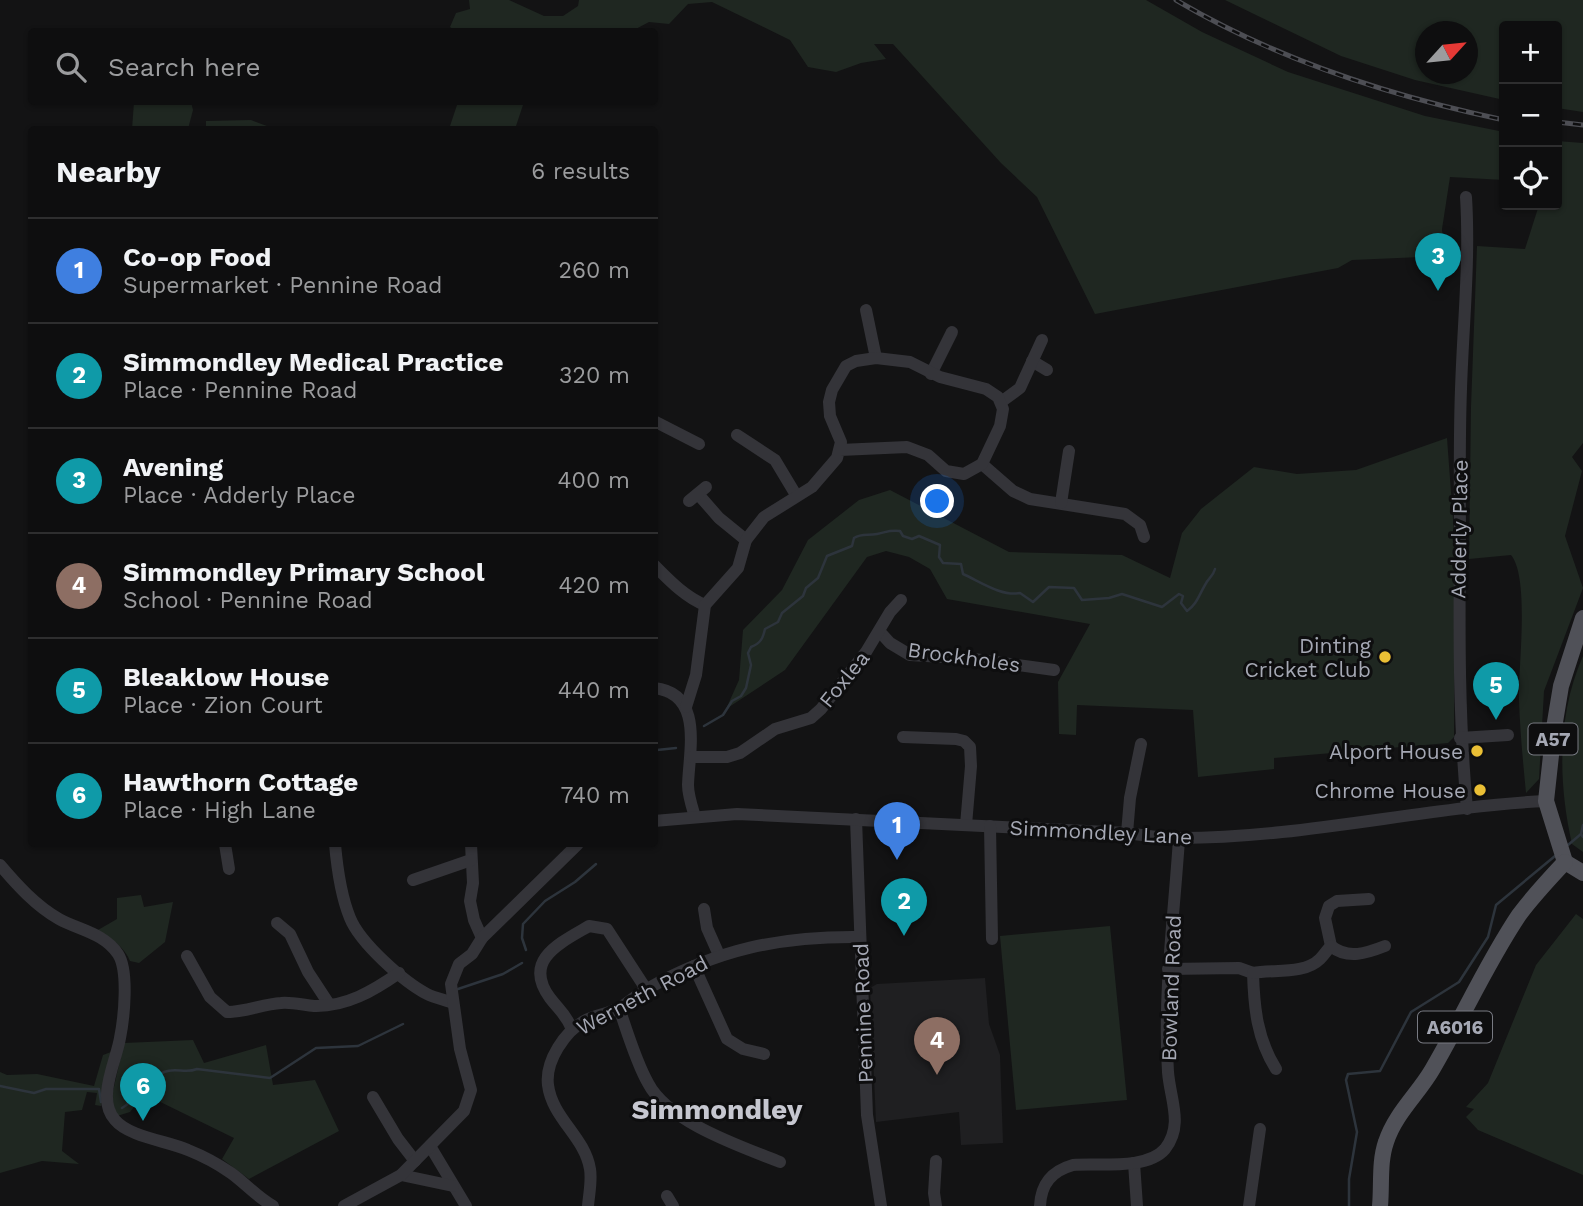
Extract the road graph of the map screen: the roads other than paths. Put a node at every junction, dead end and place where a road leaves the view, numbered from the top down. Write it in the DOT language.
graph roads {
  1 [pos="1466,197"];
  2 [pos="866,310"];
  3 [pos="952,332"];
  4 [pos="1042,340"];
  5 [pos="876,358"];
  6 [pos="1032,361"];
  7 [pos="1047,370"];
  8 [pos="931,374"];
  9 [pos="1001,402"];
  10 [pos="658,423"];
  11 [pos="744,434"];
  12 [pos="699,444"];
  13 [pos="840,450"];
  14 [pos="1069,451"];
  15 [pos="982,464"];
  16 [pos="698,494"];
  17 [pos="796,495"];
  18 [pos="1061,503"];
  19 [pos="1144,537"];
  20 [pos="746,540"];
  21 [pos="658,569"];
  22 [pos="901,600"];
  23 [pos="705,605"];
  24 [pos="1583,618"];
  25 [pos="880,632"];
  26 [pos="1054,670"];
  27 [pos="658,689"];
  28 [pos="686,707"];
  29 [pos="1508,735"];
  30 [pos="903,737"];
  31 [pos="1460,738"];
  32 [pos="1141,744"];
  33 [pos="691,757"];
  34 [pos="1546,801"];
  35 [pos="1467,809"];
  36 [pos="695,817"];
  37 [pos="856,819"];
  38 [pos="658,821"];
  39 [pos="966,825"];
  40 [pos="990,826"];
  41 [pos="1128,833"];
  42 [pos="1179,839"];
  43 [pos="225,847"];
  44 [pos="335,847"];
  45 [pos="471,847"];
  46 [pos="575,847"];
  47 [pos="471,860"];
  48 [pos="1565,862"];
  49 [pos="0,865"];
  50 [pos="229,869"];
  51 [pos="1583,873"];
  52 [pos="413,880"];
  53 [pos="1369,899"];
  54 [pos="704,909"];
  55 [pos="277,923"];
  56 [pos="860,937"];
  57 [pos="482,938"];
  58 [pos="992,939"];
  59 [pos="1331,946"];
  60 [pos="1385,946"];
  61 [pos="719,955"];
  62 [pos="187,956"];
  63 [pos="694,966"];
  64 [pos="1168,969"];
  65 [pos="1253,972"];
  66 [pos="399,973"];
  67 [pos="646,989"];
  68 [pos="453,1003"];
  69 [pos="329,1004"];
  70 [pos="619,1008"];
  71 [pos="572,1029"];
  72 [pos="764,1054"];
  73 [pos="1276,1069"];
  74 [pos="373,1097"];
  75 [pos="1260,1129"];
  76 [pos="775,1144"];
  77 [pos="430,1146"];
  78 [pos="415,1161"];
  79 [pos="936,1161"];
  80 [pos="1134,1163"];
  81 [pos="401,1175"];
  82 [pos="453,1186"];
  83 [pos="273,1206"];
  84 [pos="344,1206"];
  85 [pos="466,1206"];
  86 [pos="588,1206"];
  87 [pos="881,1206"];
  88 [pos="936,1206"];
  89 [pos="1040,1206"];
  90 [pos="1137,1206"];
  91 [pos="1249,1206"];
  92 [pos="1380,1206"];
  1 -- 31 [label="street, Adderly Place"];
  2 -- 5 [label="street"];
  3 -- 8 [label="street"];
  4 -- 6 [label="street"];
  5 -- 8 [label="street"];
  5 -- 13 [label="street"];
  6 -- 7 [label="street"];
  6 -- 9 [label="street"];
  8 -- 9 [label="street"];
  9 -- 15 [label="street"];
  10 -- 12 [label="street"];
  11 -- 17 [label="street"];
  13 -- 15 [label="street"];
  13 -- 17 [label="street"];
  14 -- 18 [label="street"];
  15 -- 18 [label="street"];
  16 -- 20 [label="street"];
  17 -- 20 [label="street"];
  18 -- 19 [label="street"];
  20 -- 23 [label="street"];
  21 -- 23 [label="street"];
  22 -- 25 [label="street, Foxlea"];
  23 -- 28 [label="street"];
  24 -- 34 [label="main road, A57"];
  25 -- 26 [label="street, Brockholes"];
  25 -- 33 [label="street, Foxlea"];
  27 -- 28 [label="street"];
  28 -- 33 [label="street"];
  29 -- 31 [label="street"];
  30 -- 39 [label="street"];
  31 -- 35 [label="street, Adderly Place"];
  32 -- 41 [label="street"];
  33 -- 36 [label="street"];
  34 -- 35 [label="street, Simmondley Lane"];
  34 -- 48 [label="main road, A57"];
  35 -- 42 [label="street, Simmondley Lane"];
  36 -- 37 [label="street, Simmondley Lane"];
  36 -- 38 [label="street, Simmondley Lane"];
  37 -- 39 [label="street, Simmondley Lane"];
  37 -- 56 [label="street, Pennine Road"];
  39 -- 40 [label="street, Simmondley Lane"];
  40 -- 41 [label="street, Simmondley Lane"];
  40 -- 58 [label="street"];
  41 -- 42 [label="street, Simmondley Lane"];
  42 -- 64 [label="street, Bowland Road"];
  43 -- 50 [label="street"];
  44 -- 66 [label="street"];
  45 -- 47 [label="street"];
  46 -- 57 [label="street"];
  47 -- 52 [label="street"];
  47 -- 57 [label="street"];
  48 -- 51 [label="main road"];
  48 -- 92 [label="main road, A6016"];
  49 -- 83 [label="street"];
  53 -- 59 [label="street"];
  54 -- 61 [label="street"];
  55 -- 69 [label="street"];
  56 -- 61 [label="street, Werneth Road"];
  56 -- 87 [label="street, Pennine Road"];
  57 -- 68 [label="street"];
  59 -- 60 [label="street"];
  59 -- 65 [label="street"];
  61 -- 63 [label="street, Werneth Road"];
  62 -- 69 [label="street"];
  63 -- 67 [label="street, Werneth Road"];
  63 -- 72 [label="street"];
  64 -- 65 [label="street"];
  64 -- 80 [label="street, Bowland Road"];
  65 -- 73 [label="street"];
  66 -- 68 [label="street"];
  66 -- 69 [label="street"];
  67 -- 70 [label="street, Werneth Road"];
  67 -- 71 [label="street"];
  68 -- 77 [label="street"];
  70 -- 71 [label="street, Werneth Road"];
  70 -- 76 [label="street"];
  71 -- 86 [label="street, Werneth Road"];
  74 -- 78 [label="street"];
  75 -- 91 [label="street"];
  77 -- 78 [label="street"];
  77 -- 82 [label="street"];
  78 -- 81 [label="street"];
  79 -- 88 [label="street"];
  80 -- 89 [label="street, Bowland Road"];
  80 -- 90 [label="street"];
  81 -- 82 [label="street"];
  81 -- 84 [label="street"];
  82 -- 85 [label="street"];
}
